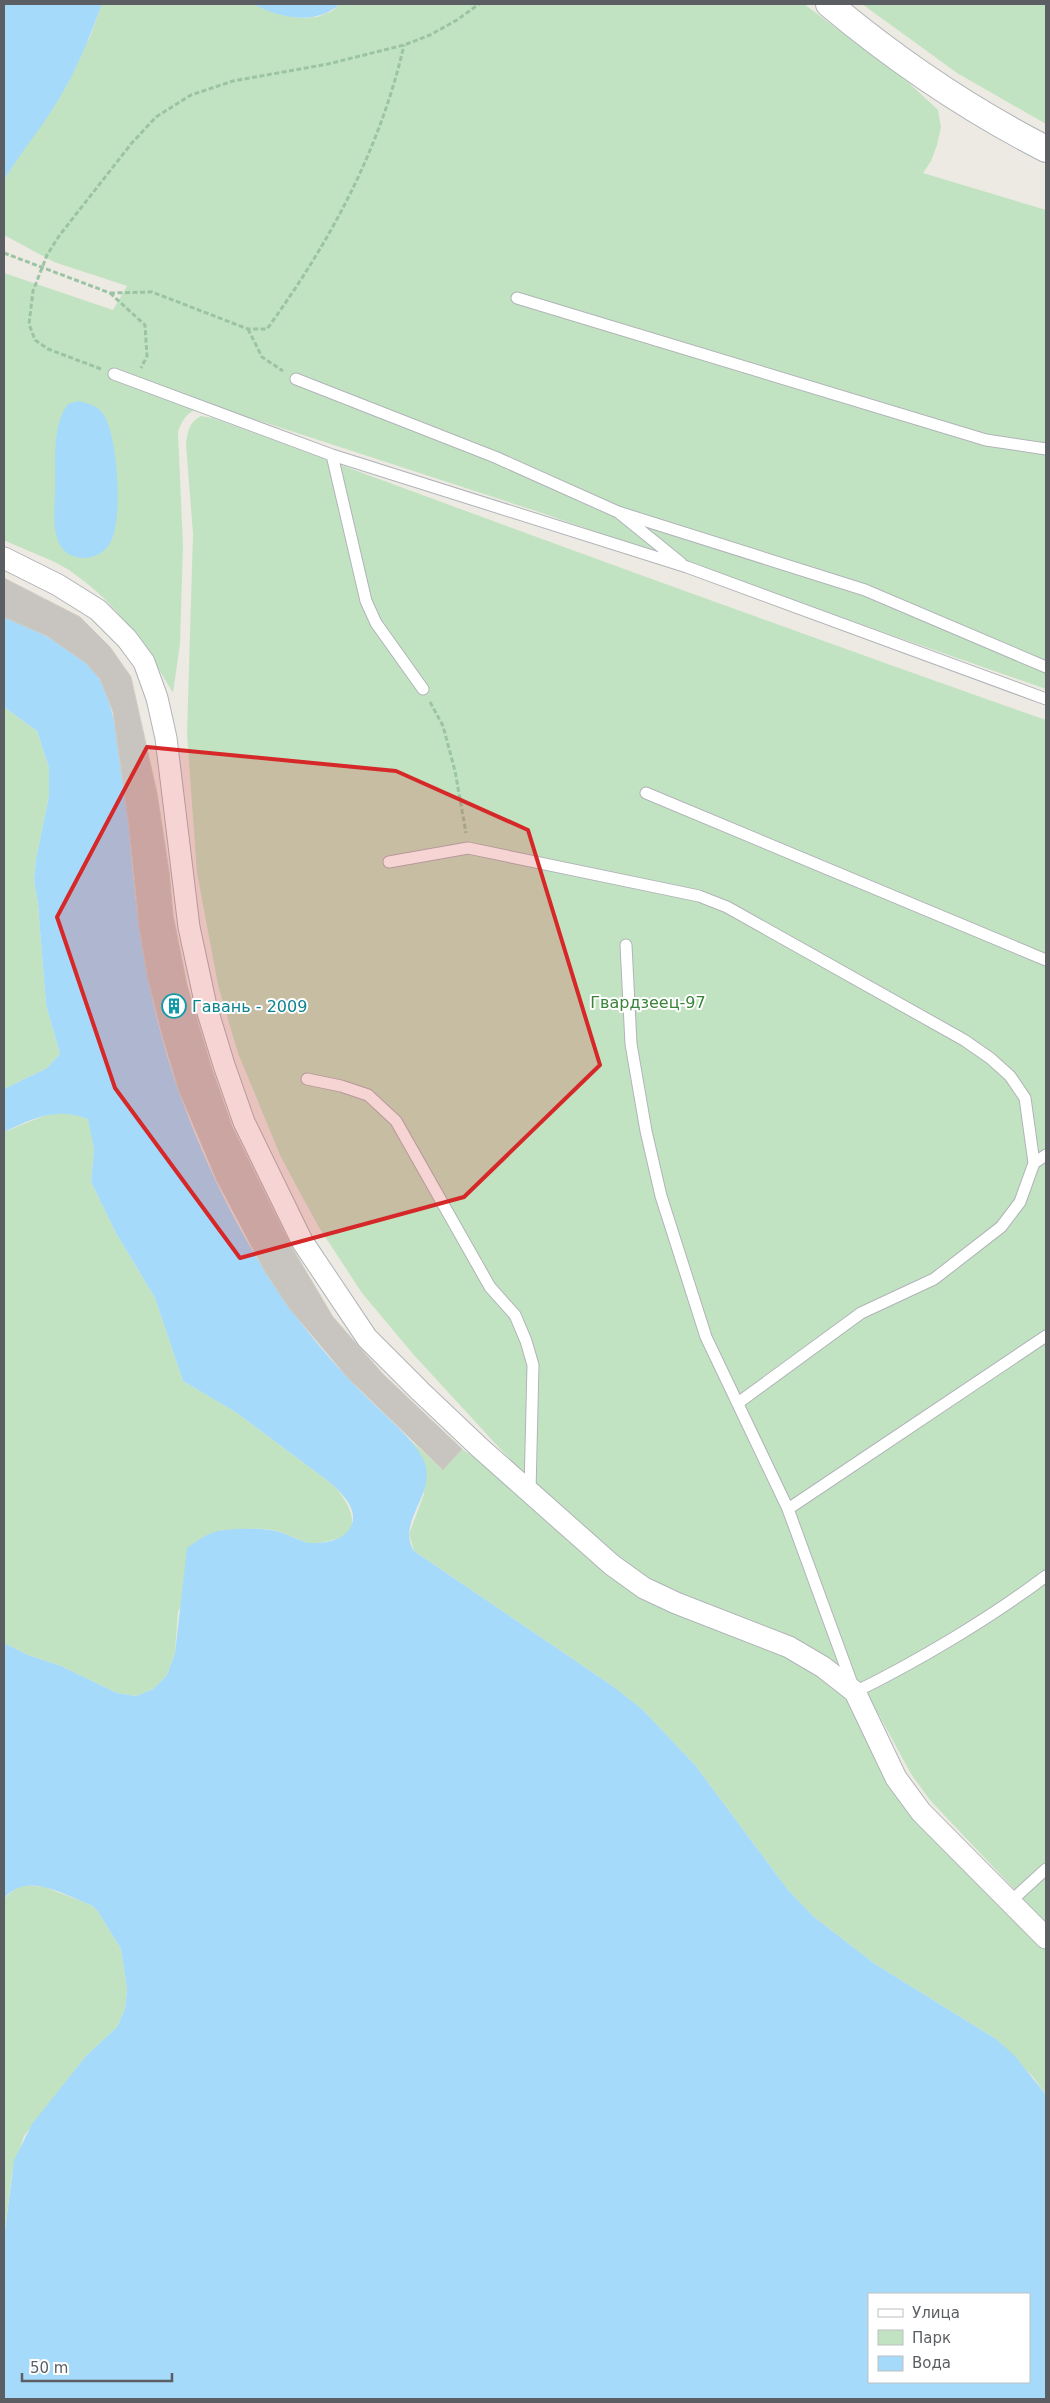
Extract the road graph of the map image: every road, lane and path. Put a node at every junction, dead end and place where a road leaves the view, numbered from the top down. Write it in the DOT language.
graph roads {
  1 [pos="479,4"];
  2 [pos="829,4"];
  3 [pos="404,46"];
  4 [pos="1046,148"];
  5 [pos="4,254"];
  6 [pos="110,293"];
  7 [pos="517,298"];
  8 [pos="248,329"];
  9 [pos="114,374"];
  10 [pos="296,380"];
  11 [pos="1046,449"];
  12 [pos="332,455"];
  13 [pos="618,512"];
  14 [pos="4,558"];
  15 [pos="687,567"];
  16 [pos="1046,667"];
  17 [pos="423,689"];
  18 [pos="1046,699"];
  19 [pos="646,794"];
  20 [pos="468,848"];
  21 [pos="389,862"];
  22 [pos="626,945"];
  23 [pos="1046,960"];
  24 [pos="307,1079"];
  25 [pos="1046,1155"];
  26 [pos="1034,1163"];
  27 [pos="1046,1336"];
  28 [pos="738,1402"];
  29 [pos="530,1491"];
  30 [pos="788,1509"];
  31 [pos="1046,1576"];
  32 [pos="855,1692"];
  33 [pos="1046,1869"];
  34 [pos="1011,1901"];
  35 [pos="1046,1938"];
  1 -- 3 [label="path"];
  2 -- 4 [label="street"];
  3 -- 8 [label="path"];
  3 -- 9 [label="path"];
  5 -- 6 [label="path, bridge"];
  6 -- 8 [label="path"];
  6 -- 9 [label="path"];
  7 -- 11 [label="lane"];
  8 -- 10 [label="path"];
  9 -- 12 [label="lane"];
  10 -- 13 [label="lane"];
  12 -- 15 [label="lane"];
  12 -- 17 [label="lane"];
  13 -- 15 [label="lane"];
  13 -- 16 [label="lane"];
  14 -- 29 [label="street"];
  15 -- 18 [label="lane"];
  17 -- 20 [label="path"];
  19 -- 23 [label="lane"];
  20 -- 21 [label="lane"];
  20 -- 26 [label="lane"];
  22 -- 28 [label="lane"];
  24 -- 29 [label="lane"];
  25 -- 26 [label="lane"];
  26 -- 28 [label="lane"];
  27 -- 30 [label="lane"];
  28 -- 30 [label="lane"];
  29 -- 32 [label="street"];
  30 -- 32 [label="lane"];
  31 -- 32 [label="lane"];
  32 -- 34 [label="street"];
  33 -- 34 [label="lane"];
  34 -- 35 [label="street"];
}
